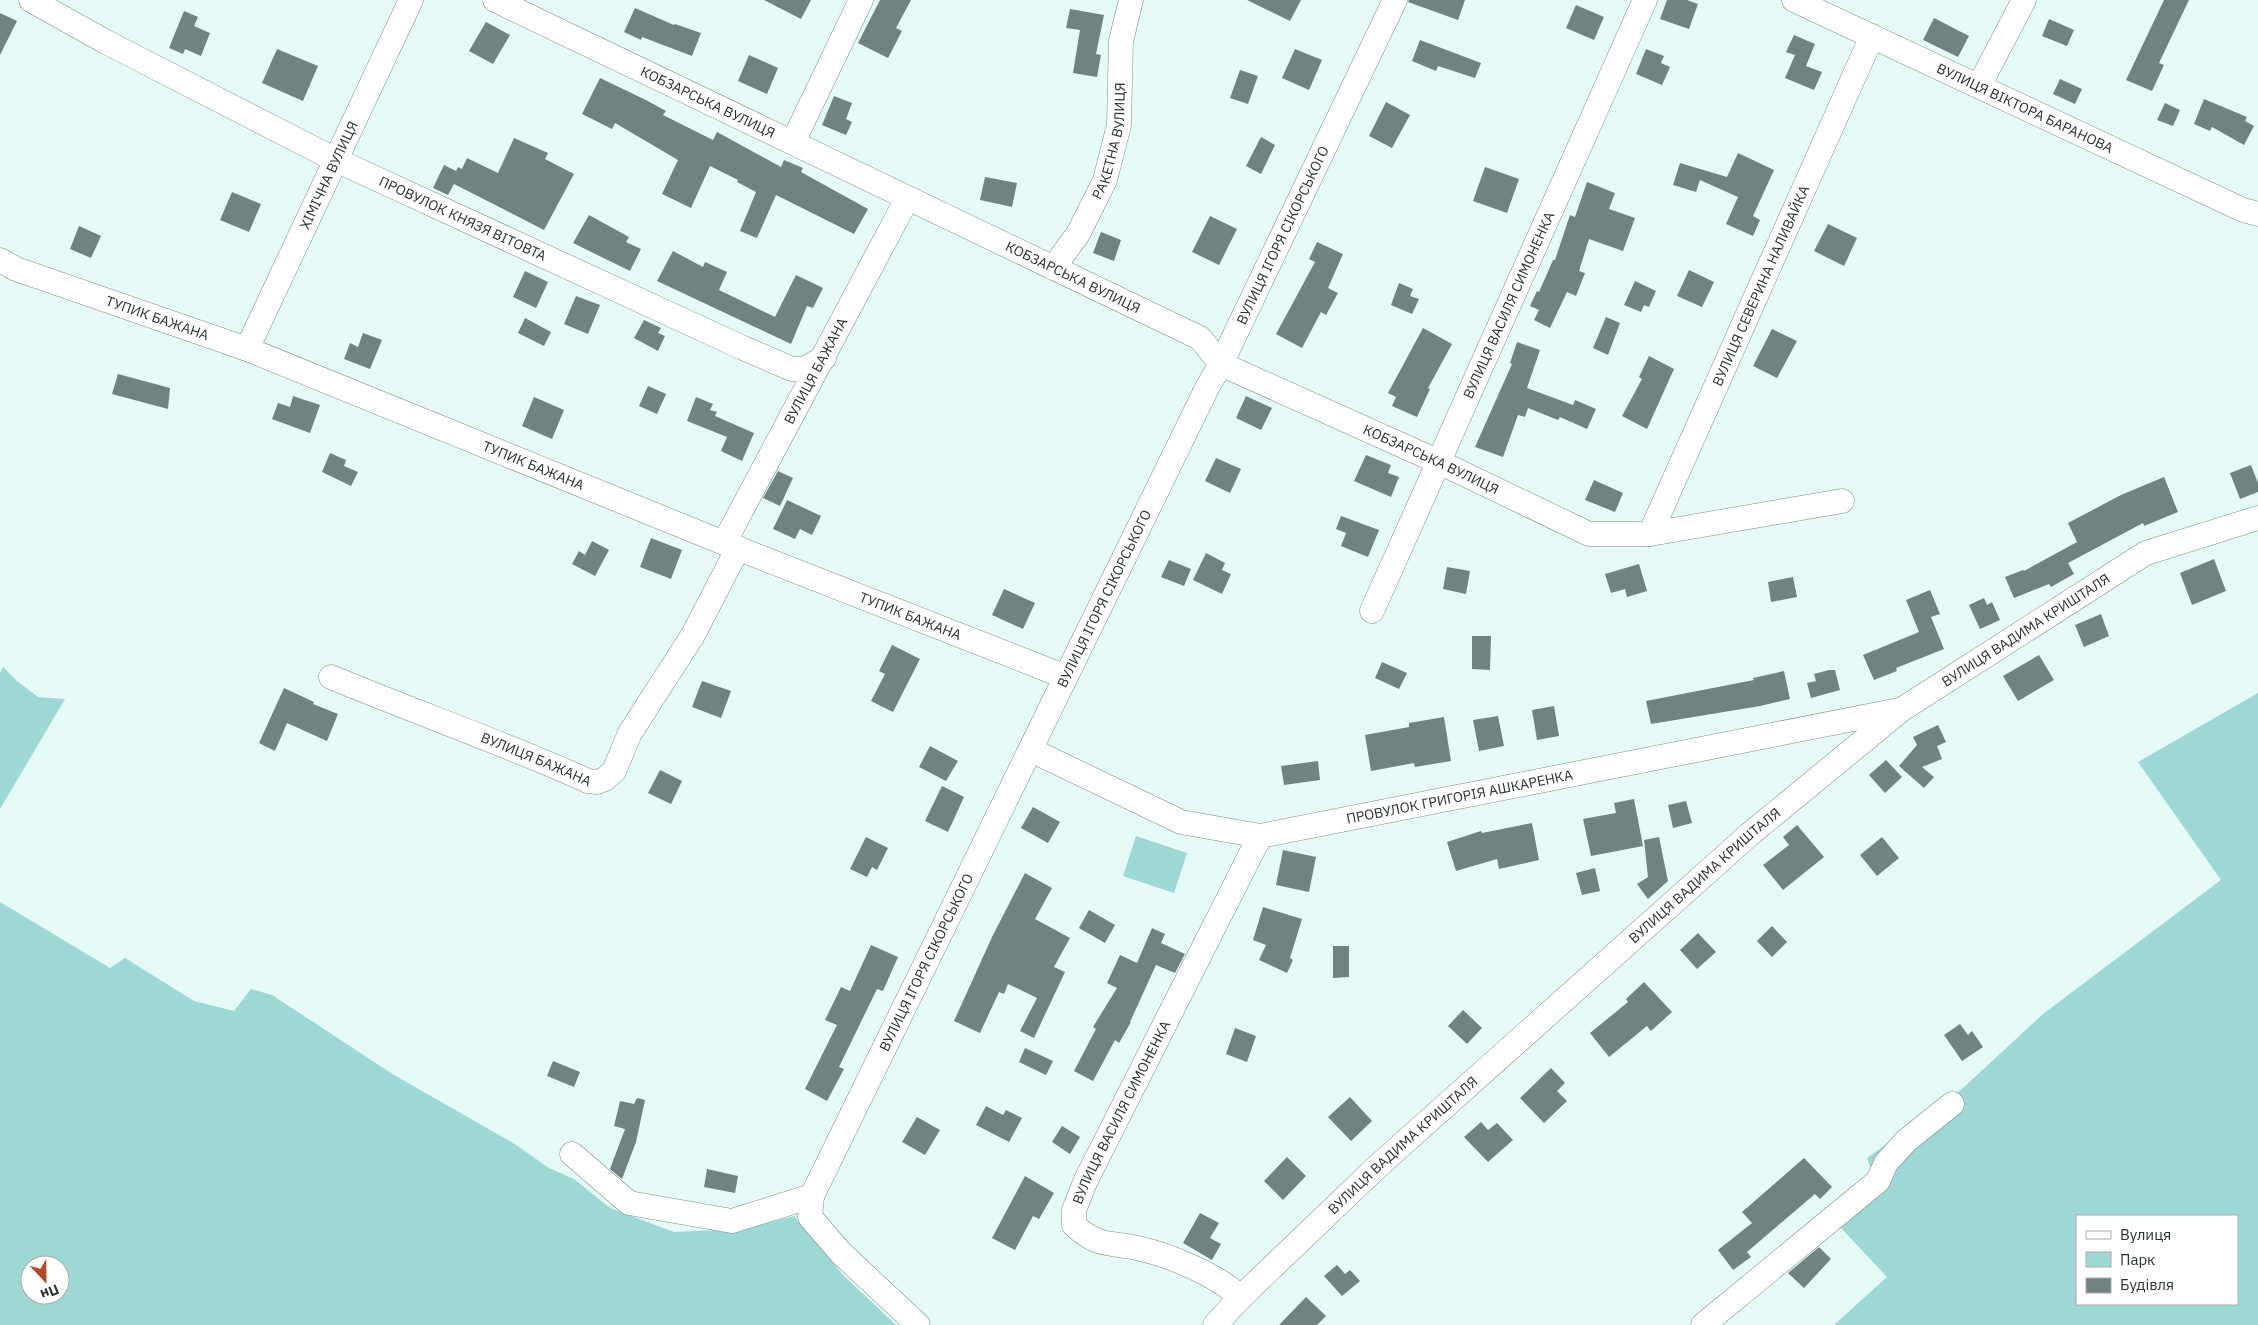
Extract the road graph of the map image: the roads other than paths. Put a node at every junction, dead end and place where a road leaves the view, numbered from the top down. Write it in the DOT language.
graph roads {
  1 [pos="31,0"];
  2 [pos="411,0"];
  3 [pos="495,0"];
  4 [pos="862,0"];
  5 [pos="1131,0"];
  6 [pos="1395,0"];
  7 [pos="1645,0"];
  8 [pos="1794,0"];
  9 [pos="2024,0"];
  10 [pos="1872,36"];
  11 [pos="1978,86"];
  12 [pos="793,142"];
  13 [pos="336,160"];
  14 [pos="907,199"];
  15 [pos="2258,214"];
  16 [pos="0,260"];
  17 [pos="1053,268"];
  18 [pos="247,349"];
  19 [pos="824,358"];
  20 [pos="1221,364"];
  21 [pos="1439,462"];
  22 [pos="1842,501"];
  23 [pos="2258,518"];
  24 [pos="1650,534"];
  25 [pos="731,546"];
  26 [pos="1372,611"];
  27 [pos="331,677"];
  28 [pos="1066,677"];
  29 [pos="1901,710"];
  30 [pos="1031,750"];
  31 [pos="1260,836"];
  32 [pos="1952,1104"];
  33 [pos="572,1154"];
  34 [pos="812,1196"];
  35 [pos="1240,1298"];
  36 [pos="918,1325"];
  37 [pos="1215,1325"];
  38 [pos="1703,1325"];
  1 -- 13 [label="street, ПРОВУЛОК КНЯЗЯ ВІТОВТА"];
  2 -- 13 [label="street, ХІМІЧНА ВУЛИЦЯ"];
  3 -- 12 [label="street, КОБЗАРСЬКА ВУЛИЦЯ"];
  4 -- 12 [label="street"];
  5 -- 17 [label="street, РАКЕТНА ВУЛИЦЯ"];
  6 -- 20 [label="street, ВУЛИЦЯ ІГОРЯ СІКОРСЬКОГО"];
  7 -- 21 [label="street, ВУЛИЦЯ ВАСИЛЯ СИМОНЕНКА"];
  8 -- 10 [label="street, ВУЛИЦЯ ВІКТОРА БАРАНОВА"];
  9 -- 11 [label="street"];
  10 -- 11 [label="street, ВУЛИЦЯ ВІКТОРА БАРАНОВА"];
  10 -- 24 [label="street, ВУЛИЦЯ СЕВЕРИНА НАЛИВАЙКА"];
  11 -- 15 [label="street, ВУЛИЦЯ ВІКТОРА БАРАНОВА"];
  12 -- 14 [label="street, КОБЗАРСЬКА ВУЛИЦЯ"];
  13 -- 18 [label="street, ХІМІЧНА ВУЛИЦЯ"];
  13 -- 19 [label="street, ПРОВУЛОК КНЯЗЯ ВІТОВТА"];
  14 -- 17 [label="street, КОБЗАРСЬКА ВУЛИЦЯ"];
  14 -- 19 [label="street, ВУЛИЦЯ БАЖАНА"];
  16 -- 18 [label="street, ТУПИК БАЖАНА"];
  17 -- 20 [label="street, КОБЗАРСЬКА ВУЛИЦЯ"];
  18 -- 25 [label="street, ТУПИК БАЖАНА"];
  19 -- 25 [label="street, ВУЛИЦЯ БАЖАНА"];
  20 -- 21 [label="street, КОБЗАРСЬКА ВУЛИЦЯ"];
  20 -- 28 [label="street, ВУЛИЦЯ ІГОРЯ СІКОРСЬКОГО"];
  21 -- 24 [label="street, КОБЗАРСЬКА ВУЛИЦЯ"];
  21 -- 26 [label="street, ВУЛИЦЯ ВАСИЛЯ СИМОНЕНКА"];
  22 -- 24 [label="street, КОБЗАРСЬКА ВУЛИЦЯ"];
  23 -- 29 [label="street, ВУЛИЦЯ ВАДИМА КРИШТАЛЯ"];
  25 -- 27 [label="street, ВУЛИЦЯ БАЖАНА"];
  25 -- 28 [label="street, ТУПИК БАЖАНА"];
  28 -- 30 [label="street, ВУЛИЦЯ ІГОРЯ СІКОРСЬКОГО"];
  29 -- 31 [label="street, ПРОВУЛОК ГРИГОРІЯ АШКАРЕНКА"];
  29 -- 35 [label="street, ВУЛИЦЯ ВАДИМА КРИШТАЛЯ"];
  30 -- 31 [label="street, ПРОВУЛОК ГРИГОРІЯ АШКАРЕНКА"];
  30 -- 34 [label="street, ВУЛИЦЯ ІГОРЯ СІКОРСЬКОГО"];
  31 -- 35 [label="street, ВУЛИЦЯ ВАСИЛЯ СИМОНЕНКА"];
  32 -- 38 [label="street"];
  33 -- 34 [label="street"];
  34 -- 36 [label="street"];
  35 -- 37 [label="street, ВУЛИЦЯ ВАДИМА КРИШТАЛЯ"];
}
